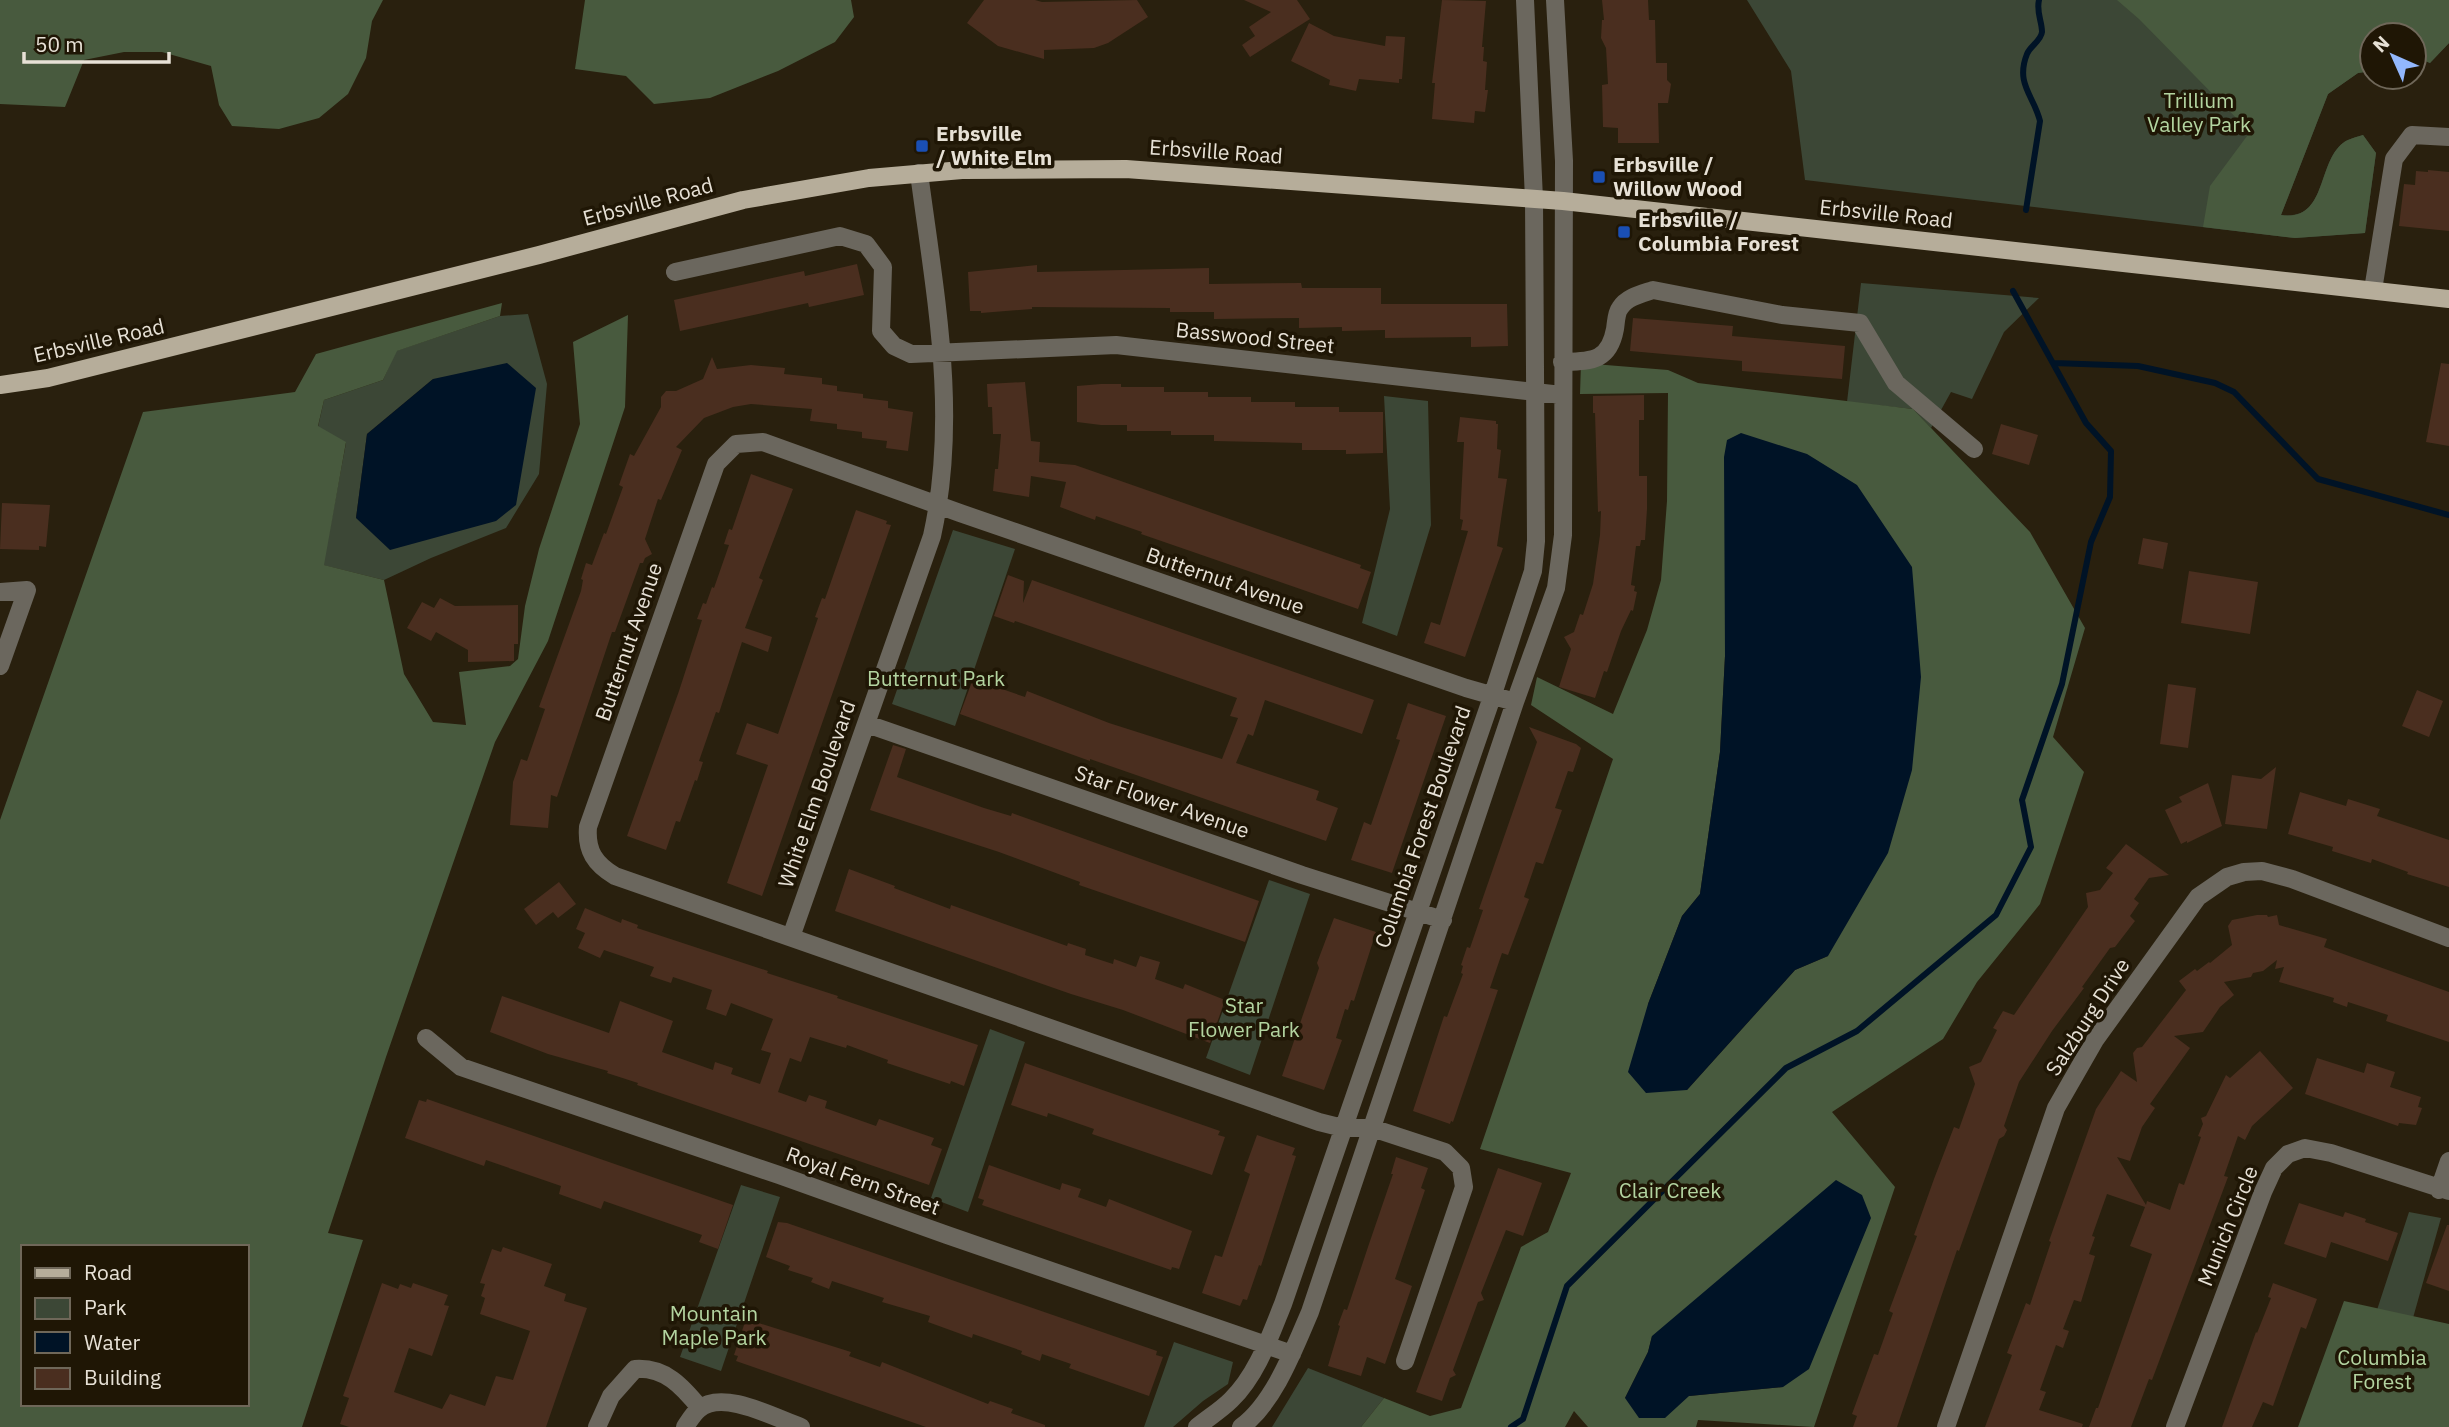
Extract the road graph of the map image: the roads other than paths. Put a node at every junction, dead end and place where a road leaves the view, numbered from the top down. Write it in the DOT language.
graph roads {
  1 [pos="1525,0"];
  2 [pos="1555,0"];
  3 [pos="2449,137"];
  4 [pos="919,173"];
  5 [pos="1534,199"];
  6 [pos="1563,201"];
  7 [pos="675,272"];
  8 [pos="2373,290"];
  9 [pos="2449,299"];
  10 [pos="942,354"];
  11 [pos="1562,362"];
  12 [pos="0,385"];
  13 [pos="1535,391"];
  14 [pos="1562,395"];
  15 [pos="1974,449"];
  16 [pos="939,505"];
  17 [pos="0,592"];
  18 [pos="0,666"];
  19 [pos="1492,697"];
  20 [pos="1515,702"];
  21 [pos="867,724"];
  22 [pos="1417,913"];
  23 [pos="1443,920"];
  24 [pos="791,937"];
  25 [pos="2449,938"];
  26 [pos="426,1038"];
  27 [pos="1343,1128"];
  28 [pos="1372,1128"];
  29 [pos="2449,1161"];
  30 [pos="2444,1190"];
  31 [pos="1266,1345"];
  32 [pos="1292,1354"];
  33 [pos="1405,1361"];
  34 [pos="700,1408"];
  35 [pos="597,1427"];
  36 [pos="685,1427"];
  37 [pos="801,1427"];
  38 [pos="1197,1427"];
  39 [pos="1241,1427"];
  40 [pos="1946,1427"];
  41 [pos="2175,1427"];
  1 -- 5 [label="street, Columbia Forest Boulevard"];
  2 -- 6 [label="street"];
  3 -- 8 [label="street"];
  4 -- 5 [label="main road, Erbsville Road"];
  4 -- 10 [label="street, White Elm Boulevard"];
  4 -- 12 [label="main road, Erbsville Road"];
  5 -- 6 [label="main road, Erbsville Road"];
  5 -- 13 [label="street, Columbia Forest Boulevard"];
  6 -- 8 [label="main road, Erbsville Road"];
  6 -- 11 [label="street"];
  7 -- 10 [label="street, Basswood Street"];
  8 -- 9 [label="main road, Erbsville Road"];
  10 -- 13 [label="street, Basswood Street"];
  10 -- 16 [label="street, White Elm Boulevard"];
  11 -- 14 [label="street"];
  11 -- 15 [label="street"];
  13 -- 14 [label="street, Basswood Street"];
  13 -- 19 [label="street, Columbia Forest Boulevard"];
  14 -- 20 [label="street"];
  16 -- 19 [label="street, Butternut Avenue"];
  16 -- 21 [label="street, White Elm Boulevard"];
  16 -- 24 [label="street, Butternut Avenue"];
  17 -- 18 [label="street"];
  19 -- 20 [label="street, Butternut Avenue"];
  19 -- 22 [label="street, Columbia Forest Boulevard"];
  20 -- 23 [label="street"];
  21 -- 22 [label="street, Star Flower Avenue"];
  21 -- 24 [label="street, White Elm Boulevard"];
  22 -- 23 [label="street, Star Flower Avenue"];
  22 -- 27 [label="street, Columbia Forest Boulevard"];
  23 -- 28 [label="street"];
  24 -- 27 [label="street, Butternut Avenue"];
  25 -- 40 [label="street, Salzburg Drive"];
  26 -- 31 [label="street, Royal Fern Street"];
  27 -- 28 [label="street, Butternut Avenue"];
  27 -- 31 [label="street, Columbia Forest Boulevard"];
  28 -- 32 [label="street"];
  28 -- 33 [label="street, Butternut Avenue"];
  29 -- 30 [label="street"];
  30 -- 41 [label="street, Munich Circle"];
  31 -- 32 [label="street, Royal Fern Street"];
  31 -- 38 [label="street, Columbia Forest Boulevard"];
  32 -- 39 [label="street"];
  34 -- 35 [label="street"];
  34 -- 36 [label="street"];
  34 -- 37 [label="street"];
}
